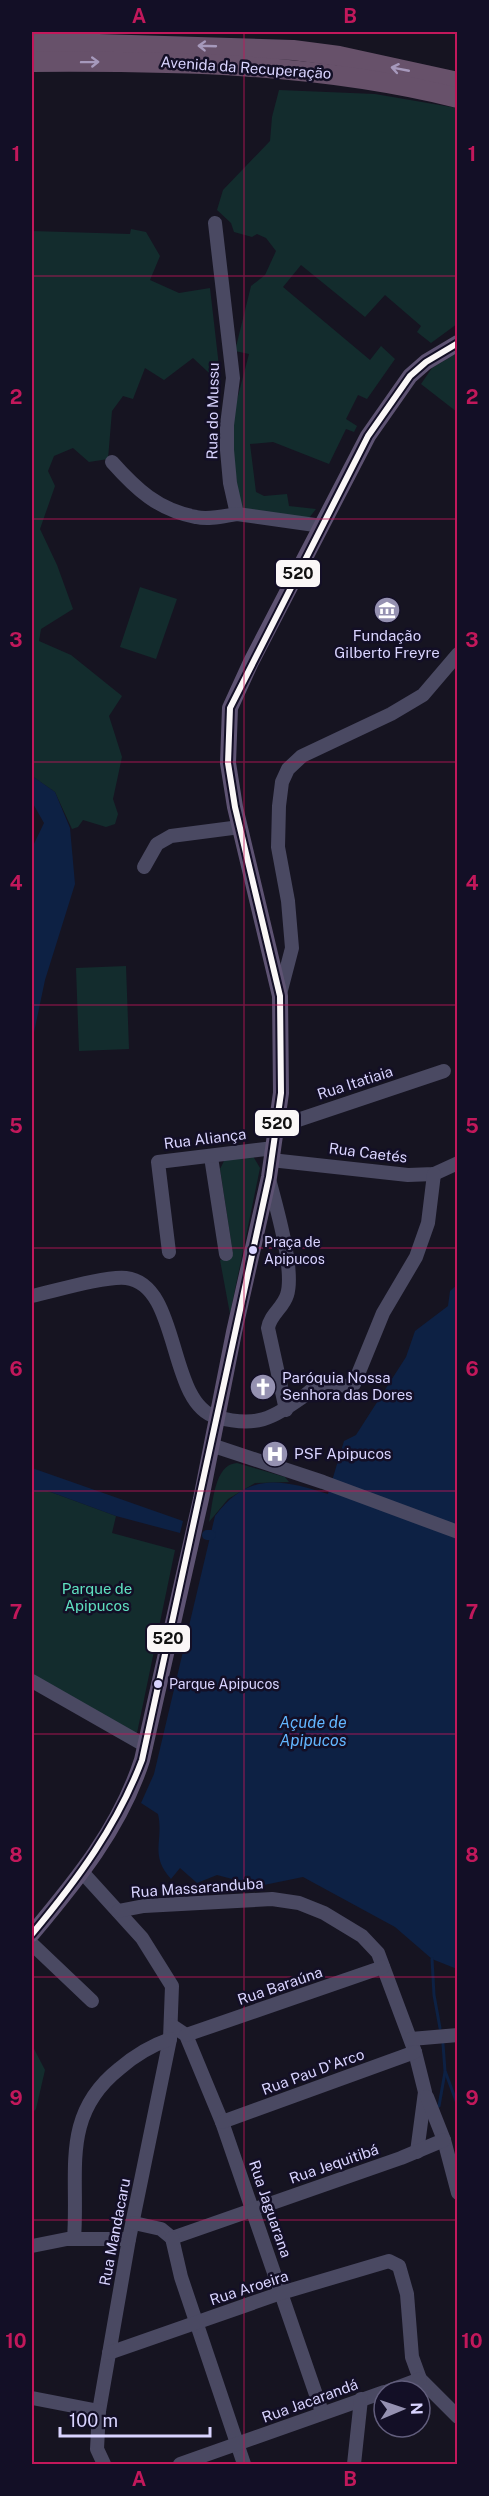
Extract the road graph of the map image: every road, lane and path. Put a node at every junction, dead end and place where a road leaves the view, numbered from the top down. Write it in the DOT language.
graph roads {
  1 [pos="32,42"];
  2 [pos="32,62"];
  3 [pos="458,81"];
  4 [pos="458,98"];
  5 [pos="215,223"];
  6 [pos="458,343"];
  7 [pos="112,462"];
  8 [pos="237,514"];
  9 [pos="322,526"];
  10 [pos="458,654"];
  11 [pos="240,827"];
  12 [pos="144,867"];
  13 [pos="280,996"];
  14 [pos="444,1071"];
  15 [pos="273,1149"];
  16 [pos="211,1157"];
  17 [pos="458,1163"];
  18 [pos="434,1174"];
  19 [pos="169,1252"];
  20 [pos="226,1254"];
  21 [pos="32,1296"];
  22 [pos="286,1410"];
  23 [pos="217,1417"];
  24 [pos="211,1445"];
  25 [pos="458,1532"];
  26 [pos="32,1681"];
  27 [pos="146,1746"];
  28 [pos="83,1873"];
  29 [pos="118,1911"];
  30 [pos="32,1934"];
  31 [pos="32,1944"];
  32 [pos="383,1968"];
  33 [pos="92,2001"];
  34 [pos="171,2032"];
  35 [pos="186,2035"];
  36 [pos="458,2035"];
  37 [pos="413,2045"];
  38 [pos="425,2092"];
  39 [pos="222,2122"];
  40 [pos="444,2140"];
  41 [pos="417,2152"];
  42 [pos="458,2193"];
  43 [pos="253,2209"];
  44 [pos="134,2223"];
  45 [pos="172,2238"];
  46 [pos="74,2239"];
  47 [pos="129,2239"];
  48 [pos="32,2246"];
  49 [pos="281,2294"];
  50 [pos="196,2323"];
  51 [pos="109,2352"];
  52 [pos="420,2379"];
  53 [pos="432,2391"];
  54 [pos="372,2396"];
  55 [pos="32,2398"];
  56 [pos="361,2399"];
  57 [pos="99,2411"];
  58 [pos="322,2412"];
  59 [pos="458,2417"];
  60 [pos="239,2446"];
  61 [pos="104,2464"];
  62 [pos="180,2464"];
  63 [pos="244,2464"];
  64 [pos="354,2464"];
  3 -- 1 [label="highway, Avenida da Recuperação, one-way"];
  2 -- 4 [label="highway, Avenida da Recuperação, one-way"];
  5 -- 8 [label="street, Rua do Mussu"];
  6 -- 9 [label="main road"];
  7 -- 8 [label="street"];
  8 -- 9 [label="street"];
  9 -- 11 [label="main road"];
  10 -- 13 [label="street"];
  11 -- 12 [label="street"];
  11 -- 13 [label="main road"];
  13 -- 15 [label="main road"];
  14 -- 15 [label="street, Rua Itatiaia"];
  15 -- 16 [label="street, Rua Aliança"];
  15 -- 18 [label="street, Rua Caetés"];
  15 -- 22 [label="street"];
  15 -- 23 [label="main road"];
  16 -- 19 [label="street, Rua Aliança"];
  16 -- 20 [label="street"];
  17 -- 18 [label="street, Rua Caetés"];
  18 -- 22 [label="street"];
  21 -- 23 [label="street"];
  22 -- 23 [label="street"];
  23 -- 24 [label="main road"];
  24 -- 25 [label="street"];
  24 -- 27 [label="main road"];
  26 -- 27 [label="street"];
  27 -- 28 [label="main road"];
  28 -- 29 [label="street"];
  28 -- 30 [label="main road"];
  29 -- 32 [label="street, Rua Massaranduba"];
  29 -- 34 [label="street, Rua Mandacaru"];
  31 -- 33 [label="street"];
  32 -- 35 [label="street, Rua Baraúna"];
  32 -- 37 [label="street, Rua Massaranduba"];
  34 -- 35 [label="street"];
  34 -- 44 [label="street, Rua Mandacaru"];
  34 -- 46 [label="street"];
  35 -- 39 [label="street, Rua Jaguarana"];
  36 -- 37 [label="street, Rua Pau D'Arco"];
  37 -- 38 [label="street, Rua Massaranduba"];
  37 -- 39 [label="street, Rua Pau D'Arco"];
  38 -- 40 [label="street"];
  38 -- 41 [label="street, Rua Massaranduba"];
  39 -- 43 [label="street, Rua Jaguarana"];
  40 -- 41 [label="street, Rua Jequitibá"];
  40 -- 42 [label="street"];
  41 -- 43 [label="street, Rua Jequitibá"];
  43 -- 45 [label="street, Rua Jequitibá"];
  43 -- 49 [label="street, Rua Jaguarana"];
  44 -- 45 [label="street"];
  44 -- 47 [label="street, Rua Mandacaru"];
  45 -- 50 [label="street"];
  46 -- 47 [label="street"];
  46 -- 48 [label="street"];
  47 -- 51 [label="street, Rua Mandacaru"];
  49 -- 50 [label="street, Rua Aroeira"];
  49 -- 52 [label="street, Rua Aroeira"];
  49 -- 58 [label="street, Rua Jaguarana"];
  50 -- 51 [label="street, Rua Aroeira"];
  50 -- 60 [label="street"];
  51 -- 57 [label="street, Rua Mandacaru"];
  53 -- 59 [label="street"];
  54 -- 56 [label="street, Rua Jacarandá"];
  55 -- 57 [label="street"];
  56 -- 58 [label="street, Rua Jacarandá"];
  56 -- 64 [label="street"];
  57 -- 61 [label="street, Rua Mandacaru"];
  58 -- 60 [label="street, Rua Jacarandá"];
  60 -- 62 [label="street, Rua Jacarandá"];
  60 -- 63 [label="street"];
}
